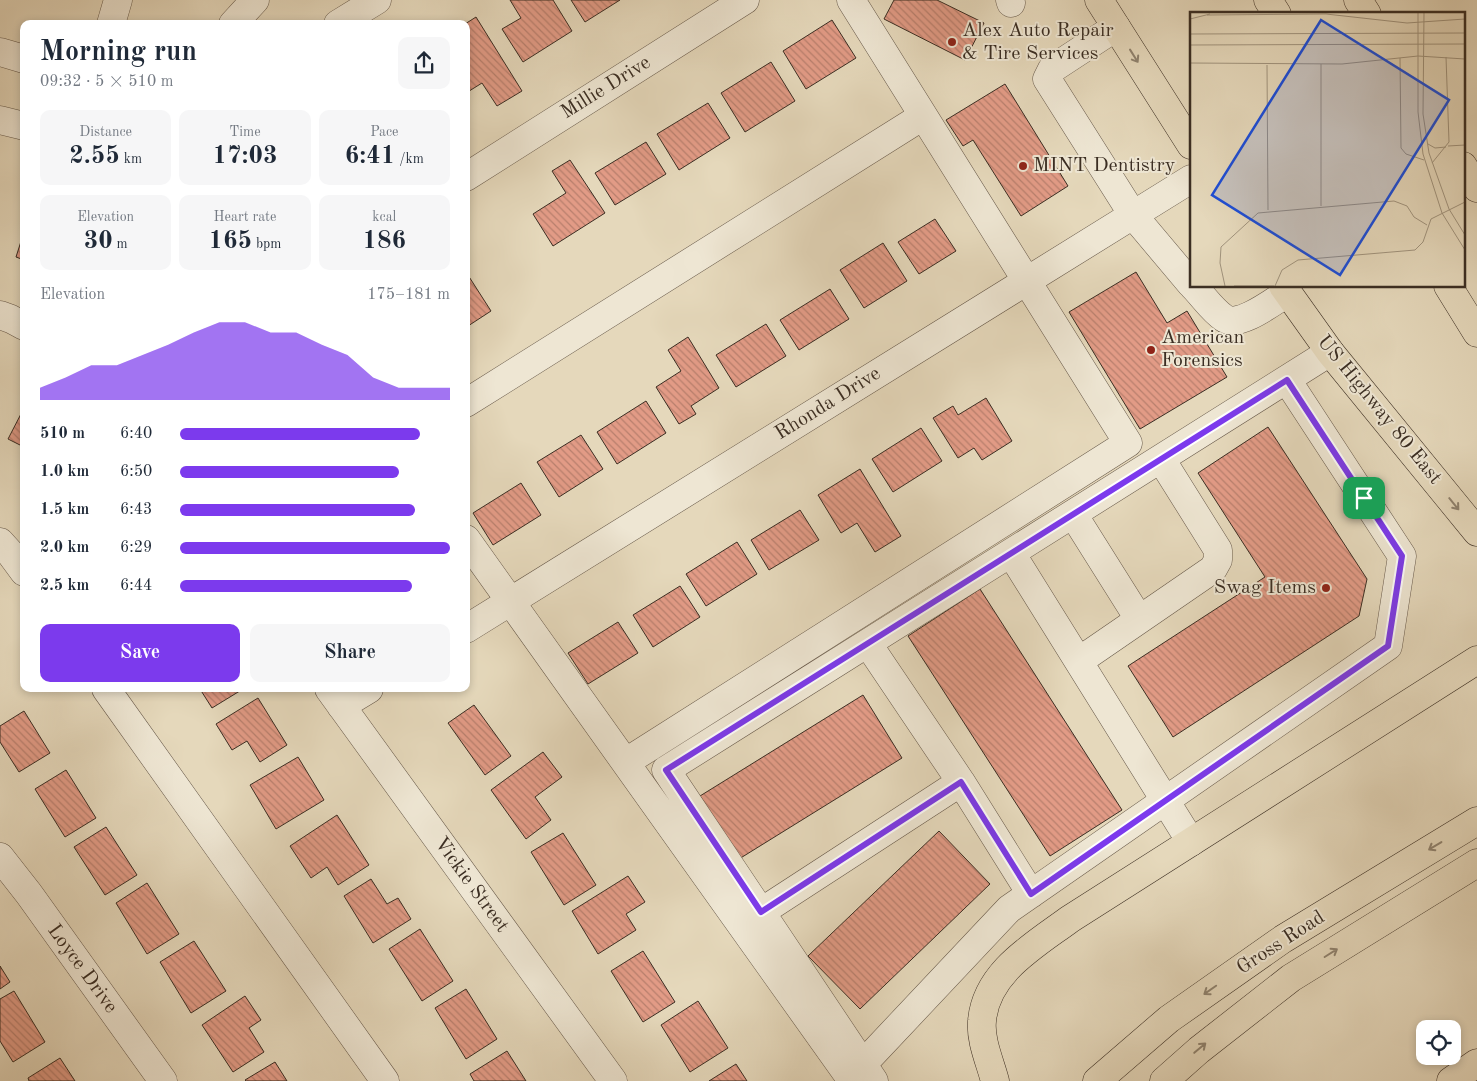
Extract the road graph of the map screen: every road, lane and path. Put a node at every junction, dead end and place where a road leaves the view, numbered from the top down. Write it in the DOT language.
graph roads {
  1 [pos="118,0"];
  2 [pos="255,0"];
  3 [pos="376,0"];
  4 [pos="745,0"];
  5 [pos="851,0"];
  6 [pos="1099,0"];
  7 [pos="1268,0"];
  8 [pos="1358,0"];
  9 [pos="1276,12"];
  10 [pos="1366,12"];
  11 [pos="112,20"];
  12 [pos="237,20"];
  13 [pos="344,20"];
  14 [pos="1116,27"];
  15 [pos="0,52"];
  16 [pos="20,58"];
  17 [pos="923,116"];
  18 [pos="0,120"];
  19 [pos="20,125"];
  20 [pos="1190,143"];
  21 [pos="1464,168"];
  22 [pos="470,174"];
  23 [pos="1190,180"];
  24 [pos="1477,188"];
  25 [pos="1133,215"];
  26 [pos="1026,281"];
  27 [pos="1190,283"];
  28 [pos="1195,288"];
  29 [pos="1449,288"];
  30 [pos="1285,289"];
  31 [pos="0,315"];
  32 [pos="20,324"];
  33 [pos="1477,333"];
  34 [pos="1330,352"];
  35 [pos="1287,380"];
  36 [pos="470,400"];
  37 [pos="1161,459"];
  38 [pos="1073,514"];
  39 [pos="1477,532"];
  40 [pos="0,542"];
  41 [pos="470,545"];
  42 [pos="1011,553"];
  43 [pos="20,567"];
  44 [pos="510,601"];
  45 [pos="1139,619"];
  46 [pos="470,626"];
  47 [pos="868,644"];
  48 [pos="1477,660"];
  49 [pos="1079,661"];
  50 [pos="108,692"];
  51 [pos="357,692"];
  52 [pos="335,697"];
  53 [pos="626,762"];
  54 [pos="961,782"];
  55 [pos="1166,800"];
  56 [pos="1477,821"];
  57 [pos="1191,842"];
  58 [pos="0,857"];
  59 [pos="1477,863"];
  60 [pos="1031,894"];
  61 [pos="761,912"];
  62 [pos="1477,1063"];
  63 [pos="863,1075"];
  64 [pos="997,1076"];
  65 [pos="162,1081"];
  66 [pos="385,1081"];
  67 [pos="613,1081"];
  68 [pos="1097,1081"];
  69 [pos="1164,1081"];
  70 [pos="1451,1081"];
  1 -- 11 [label="street"];
  2 -- 12 [label="street"];
  3 -- 13 [label="street"];
  4 -- 22 [label="street, Millie Drive"];
  5 -- 17 [label="street"];
  6 -- 14 [label="main road"];
  7 -- 9 [label="main road"];
  8 -- 10 [label="main road"];
  14 -- 20 [label="main road, one-way"];
  14 -- 25 [label="street"];
  15 -- 16 [label="street"];
  17 -- 26 [label="street"];
  17 -- 36 [label="street"];
  18 -- 19 [label="street"];
  21 -- 24 [label="main road"];
  23 -- 25 [label="street, Rhonda Drive"];
  25 -- 26 [label="street, Rhonda Drive"];
  25 -- 27 [label="street"];
  26 -- 44 [label="street, Rhonda Drive"];
  26 -- 53 [label="street"];
  28 -- 30 [label="street"];
  29 -- 33 [label="main road"];
  30 -- 34 [label="main road, US Highway 80 East"];
  31 -- 32 [label="street"];
  34 -- 35 [label="street"];
  34 -- 39 [label="main road, US Highway 80 East, one-way"];
  35 -- 37 [label="street"];
  35 -- 55 [label="street"];
  37 -- 38 [label="street"];
  37 -- 45 [label="street"];
  38 -- 42 [label="street"];
  38 -- 45 [label="street"];
  40 -- 43 [label="street"];
  41 -- 44 [label="street"];
  42 -- 47 [label="street"];
  42 -- 49 [label="street"];
  44 -- 46 [label="street, Rhonda Drive"];
  44 -- 53 [label="street"];
  45 -- 49 [label="street"];
  47 -- 54 [label="street"];
  47 -- 61 [label="street"];
  48 -- 57 [label="main road"];
  49 -- 55 [label="street"];
  50 -- 66 [label="street"];
  51 -- 52 [label="street"];
  52 -- 67 [label="street, Vickie Street"];
  53 -- 63 [label="street"];
  54 -- 60 [label="street"];
  54 -- 61 [label="street"];
  55 -- 57 [label="street"];
  55 -- 60 [label="street"];
  56 -- 68 [label="main road, Gross Road, one-way"];
  57 -- 64 [label="main road"];
  58 -- 65 [label="street, Loyce Drive"];
  69 -- 59 [label="main road, Gross Road, one-way"];
  60 -- 63 [label="street"];
  61 -- 63 [label="street"];
  62 -- 70 [label="main road"];
}
